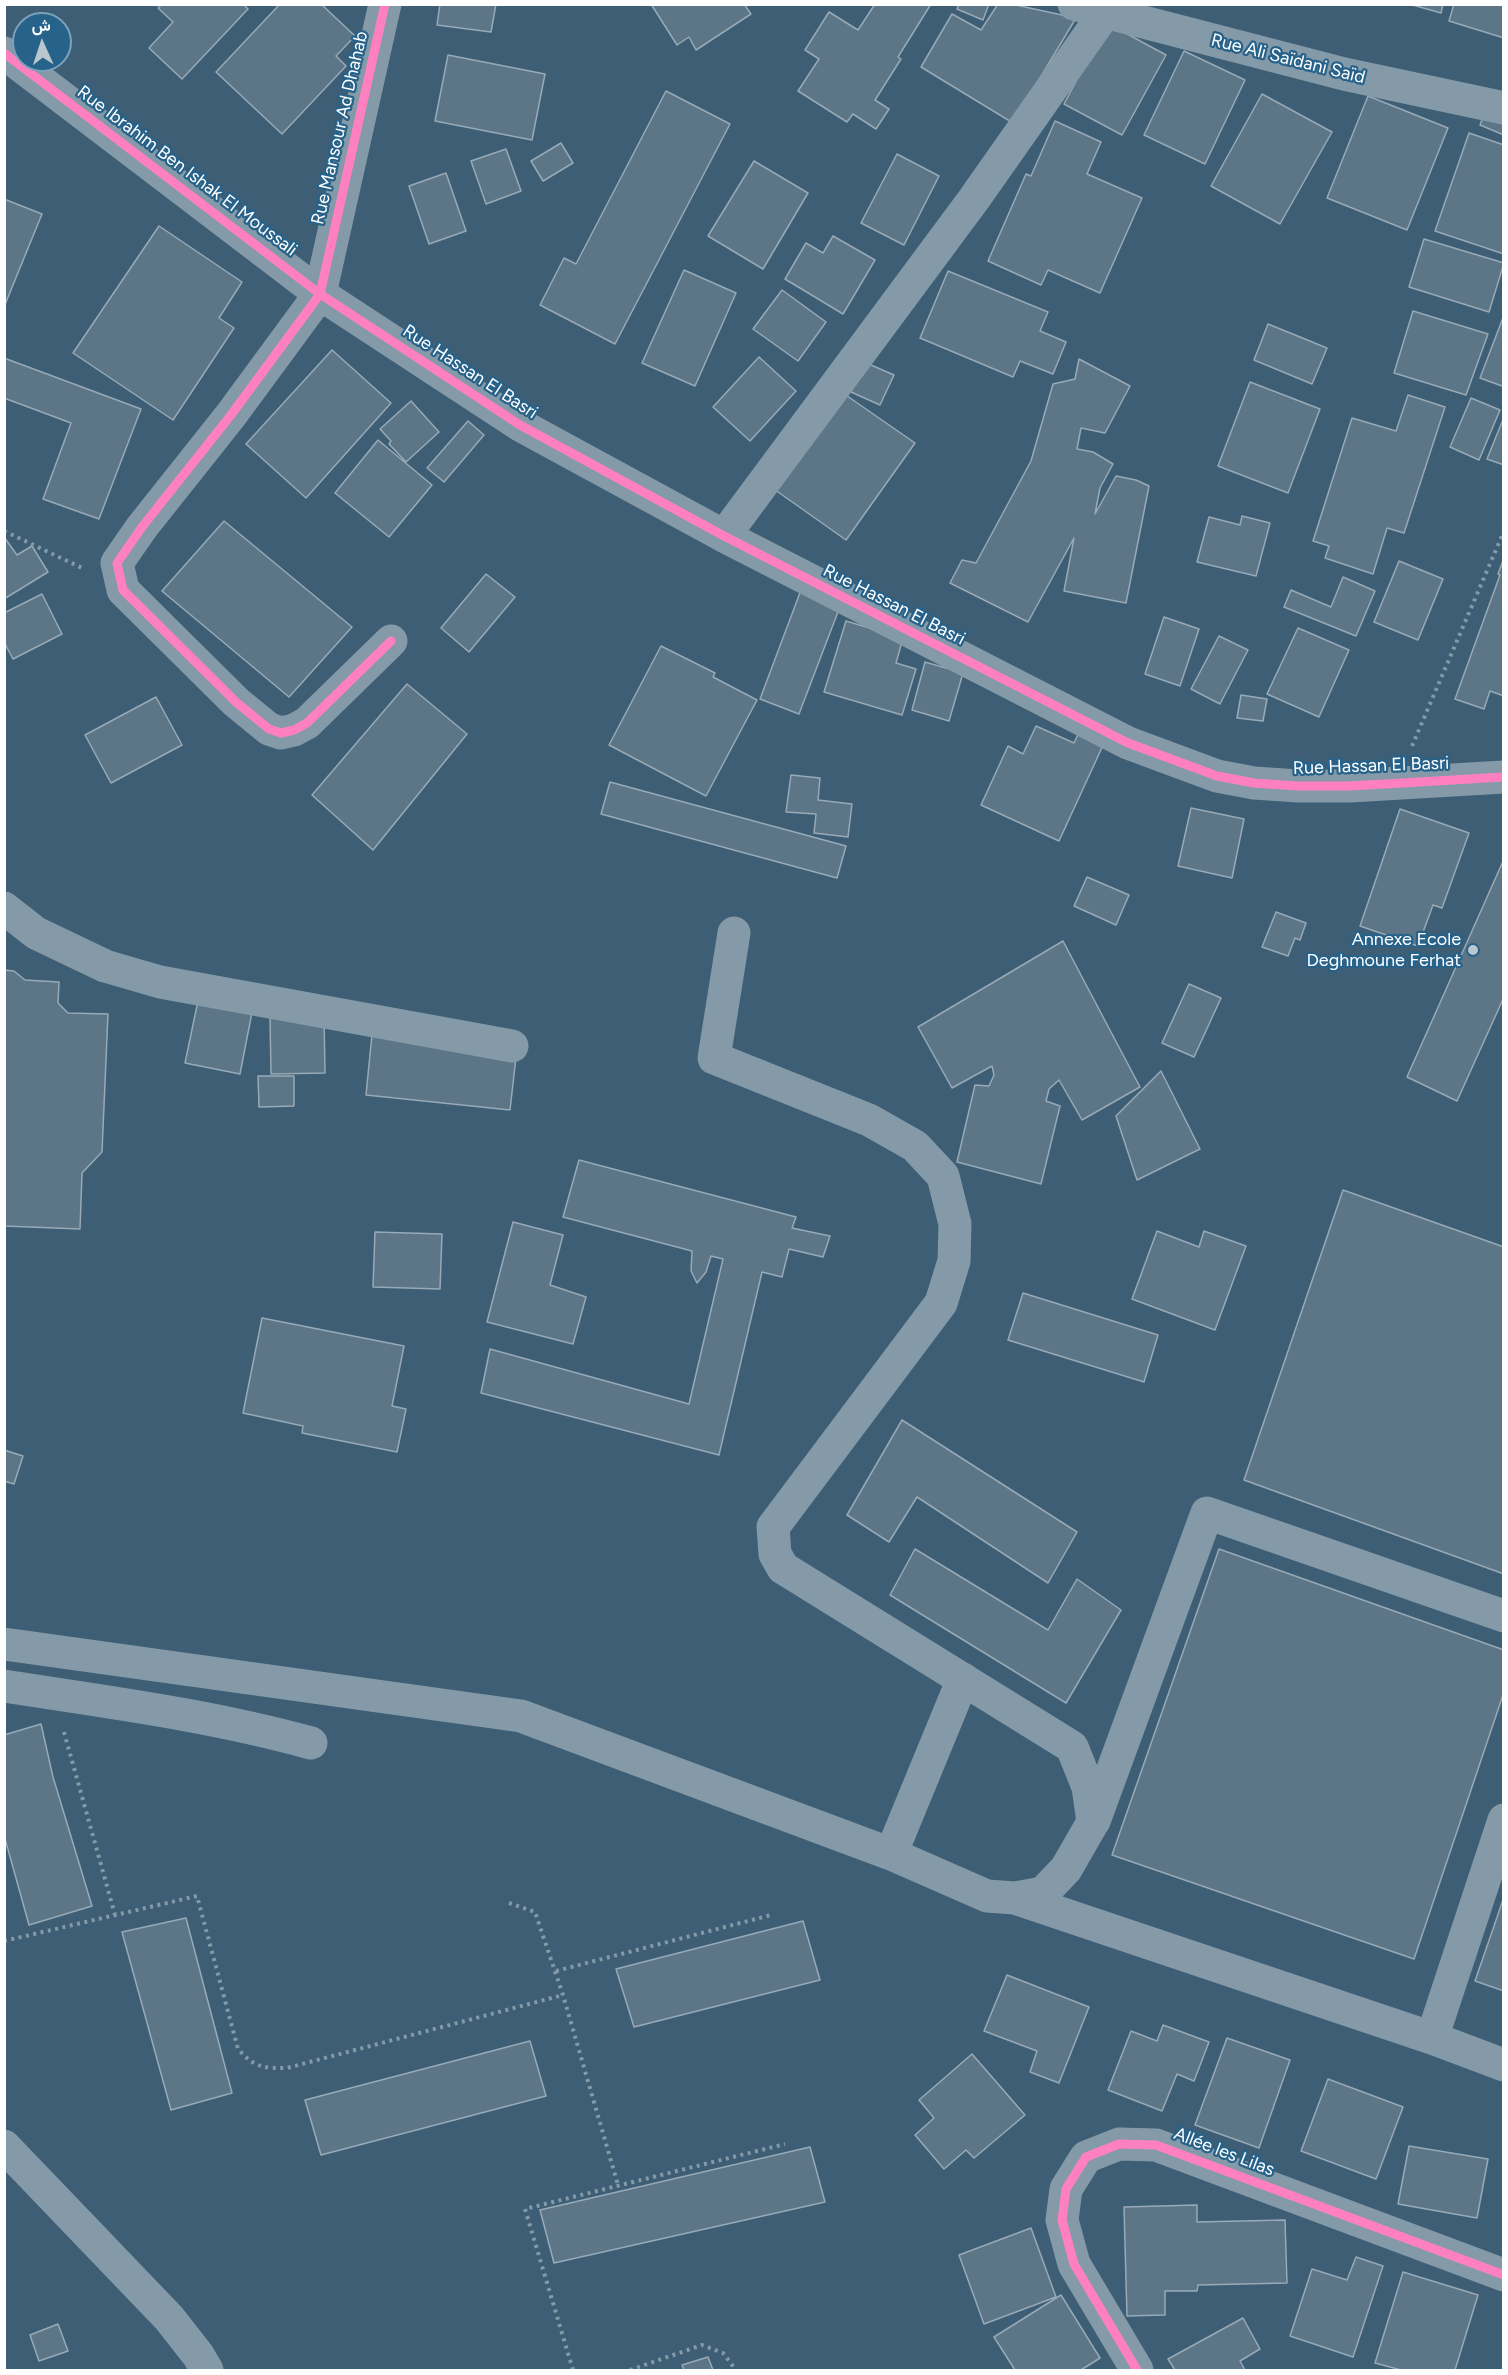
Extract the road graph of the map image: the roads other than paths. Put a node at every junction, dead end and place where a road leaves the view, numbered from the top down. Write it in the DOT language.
graph roads {
  1 [pos="385,4"];
  2 [pos="1074,4"];
  3 [pos="1108,9"];
  4 [pos="4,53"];
  5 [pos="1503,108"];
  6 [pos="320,294"];
  7 [pos="723,536"];
  8 [pos="391,641"];
  9 [pos="1503,777"];
  10 [pos="4,908"];
  11 [pos="734,933"];
  12 [pos="512,1046"];
  13 [pos="1503,1616"];
  14 [pos="4,1644"];
  15 [pos="963,1679"];
  16 [pos="4,1686"];
  17 [pos="311,1743"];
  18 [pos="1503,1821"];
  19 [pos="1093,1822"];
  20 [pos="891,1854"];
  21 [pos="1015,1898"];
  22 [pos="1432,2038"];
  23 [pos="1503,2065"];
  24 [pos="4,2146"];
  25 [pos="1503,2275"];
  26 [pos="207,2370"];
  27 [pos="1137,2370"];
  1 -- 6 [label="street, Rue Mansour Ad Dhahab"];
  2 -- 3 [label="street, Rue Ali Saïdani Saïd"];
  3 -- 5 [label="street, Rue Ali Saïdani Saïd"];
  3 -- 7 [label="street"];
  4 -- 6 [label="street, Rue Ibrahim Ben Ishak El Moussali"];
  6 -- 7 [label="street, Rue Hassan El Basri"];
  6 -- 8 [label="street"];
  7 -- 9 [label="street, Rue Hassan El Basri"];
  10 -- 12 [label="street"];
  11 -- 15 [label="street"];
  13 -- 19 [label="street"];
  14 -- 20 [label="street"];
  15 -- 19 [label="street"];
  15 -- 20 [label="street"];
  16 -- 17 [label="street"];
  18 -- 22 [label="street"];
  19 -- 21 [label="street"];
  20 -- 21 [label="street"];
  21 -- 22 [label="street"];
  22 -- 23 [label="street"];
  24 -- 26 [label="street"];
  25 -- 27 [label="street, Allée les Lilas"];
}
